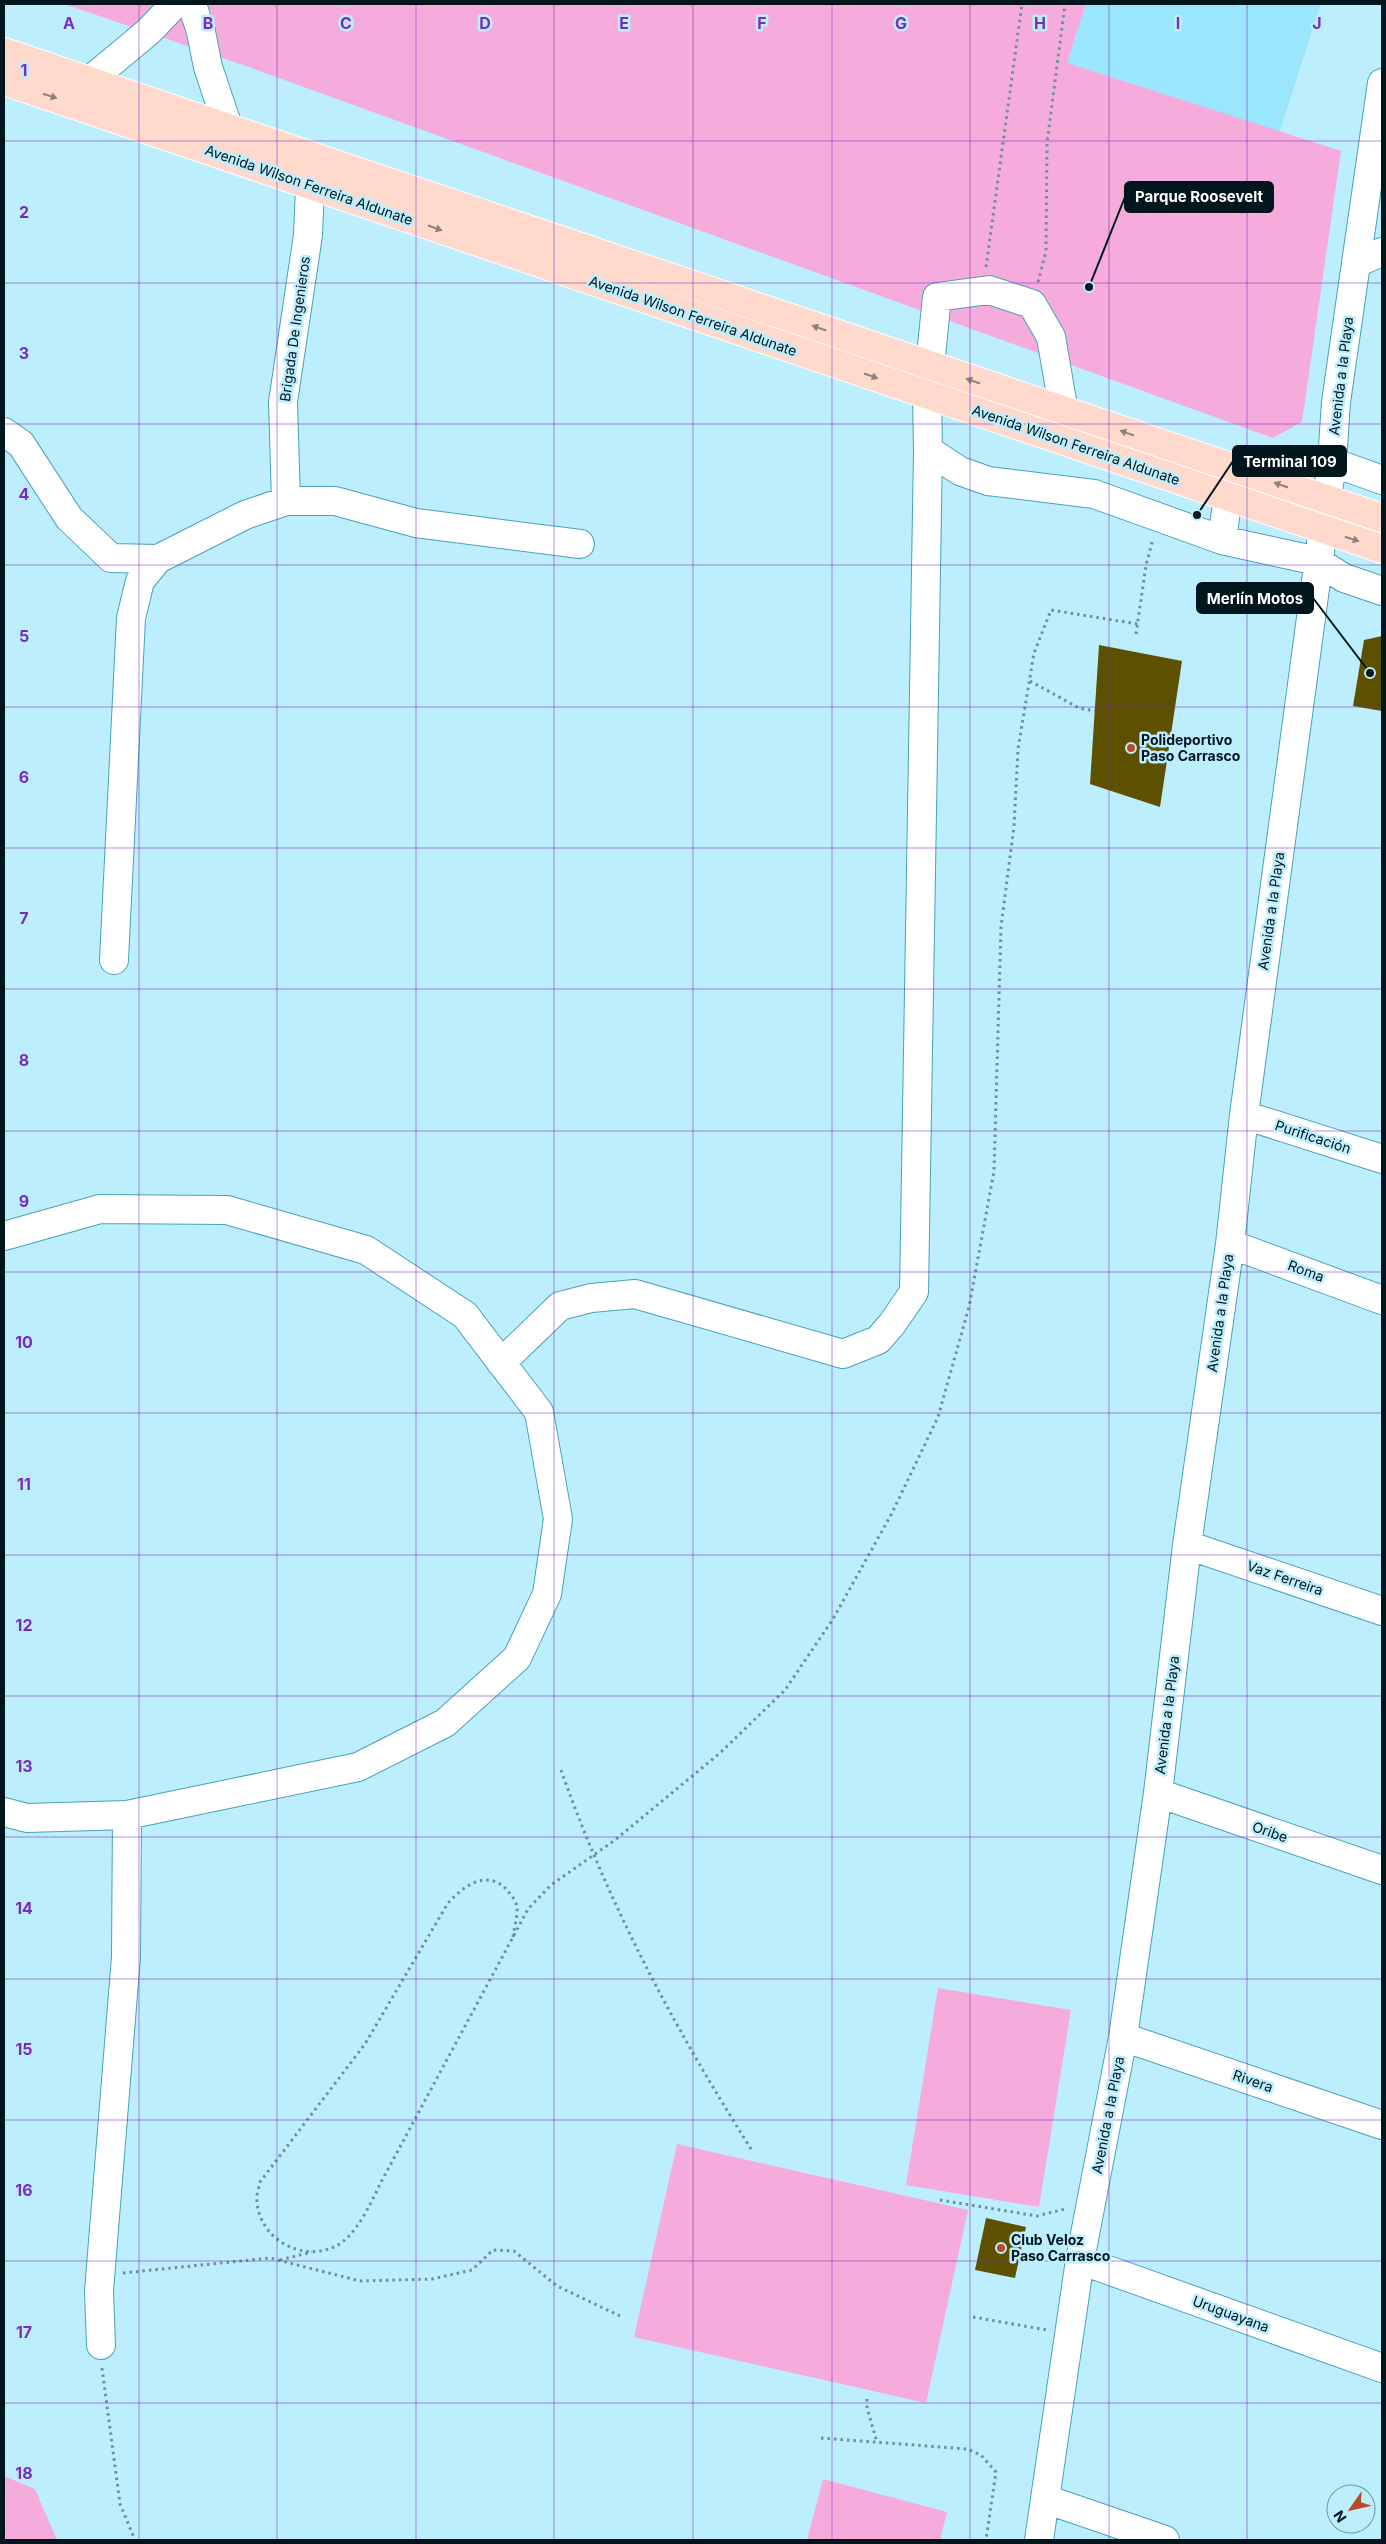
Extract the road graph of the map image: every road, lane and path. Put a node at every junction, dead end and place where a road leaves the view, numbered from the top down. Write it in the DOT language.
graph roads {
  1 [pos="175,4"];
  2 [pos="192,4"];
  3 [pos="1022,4"];
  4 [pos="1066,4"];
  5 [pos="4,52"];
  6 [pos="4,81"];
  7 [pos="89,81"];
  8 [pos="1382,83"];
  9 [pos="228,127"];
  10 [pos="315,157"];
  11 [pos="1376,174"];
  12 [pos="310,186"];
  13 [pos="1382,252"];
  14 [pos="1356,263"];
  15 [pos="989,290"];
  16 [pos="1032,304"];
  17 [pos="930,366"];
  18 [pos="928,395"];
  19 [pos="1064,412"];
  20 [pos="4,432"];
  21 [pos="928,450"];
  22 [pos="1332,462"];
  23 [pos="1382,480"];
  24 [pos="1228,496"];
  25 [pos="1327,500"];
  26 [pos="286,501"];
  27 [pos="1159,516"];
  28 [pos="1382,518"];
  29 [pos="1321,530"];
  30 [pos="1222,540"];
  31 [pos="580,544"];
  32 [pos="1382,549"];
  33 [pos="158,559"];
  34 [pos="1317,561"];
  35 [pos="1382,591"];
  36 [pos="1138,624"];
  37 [pos="1136,634"];
  38 [pos="1030,681"];
  39 [pos="1095,712"];
  40 [pos="114,960"];
  41 [pos="1244,1115"];
  42 [pos="1382,1159"];
  43 [pos="4,1236"];
  44 [pos="1230,1244"];
  45 [pos="1382,1300"];
  46 [pos="501,1363"];
  47 [pos="1187,1545"];
  48 [pos="1382,1611"];
  49 [pos="561,1770"];
  50 [pos="1158,1794"];
  51 [pos="4,1812"];
  52 [pos="127,1815"];
  53 [pos="593,1855"];
  54 [pos="1382,1870"];
  55 [pos="513,1937"];
  56 [pos="1123,2037"];
  57 [pos="1382,2125"];
  58 [pos="753,2152"];
  59 [pos="940,2200"];
  60 [pos="1088,2219"];
  61 [pos="315,2251"];
  62 [pos="1080,2260"];
  63 [pos="278,2261"];
  64 [pos="100,2275"];
  65 [pos="620,2316"];
  66 [pos="973,2317"];
  67 [pos="1069,2334"];
  68 [pos="101,2345"];
  69 [pos="1382,2368"];
  70 [pos="867,2399"];
  71 [pos="821,2438"];
  72 [pos="876,2442"];
  73 [pos="1045,2499"];
  74 [pos="135,2540"];
  75 [pos="986,2540"];
  76 [pos="1039,2540"];
  77 [pos="1165,2540"];
  1 -- 7 [label="street"];
  2 -- 9 [label="street"];
  3 -- 15 [label="path"];
  4 -- 16 [label="path"];
  5 -- 7 [label="main road, Avenida Wilson Ferreira Aldunate"];
  6 -- 12 [label="main road, Avenida Wilson Ferreira Aldunate, one-way"];
  7 -- 9 [label="main road, Avenida Wilson Ferreira Aldunate"];
  8 -- 11 [label="street, Avenida a la Playa"];
  9 -- 10 [label="main road, Avenida Wilson Ferreira Aldunate"];
  10 -- 12 [label="street, Brigada De Ingenieros"];
  17 -- 10 [label="main road, Avenida Wilson Ferreira Aldunate, one-way"];
  11 -- 14 [label="street, Avenida a la Playa"];
  12 -- 18 [label="main road, Avenida Wilson Ferreira Aldunate, one-way"];
  12 -- 26 [label="street, Brigada De Ingenieros"];
  13 -- 14 [label="street"];
  14 -- 22 [label="street, Avenida a la Playa"];
  15 -- 16 [label="street"];
  15 -- 17 [label="street"];
  16 -- 19 [label="street"];
  17 -- 18 [label="street"];
  19 -- 17 [label="main road, Avenida Wilson Ferreira Aldunate, one-way"];
  18 -- 21 [label="street"];
  18 -- 24 [label="main road, Avenida Wilson Ferreira Aldunate"];
  25 -- 19 [label="main road, Avenida Wilson Ferreira Aldunate, one-way"];
  20 -- 33 [label="street"];
  21 -- 27 [label="street"];
  21 -- 46 [label="street"];
  22 -- 23 [label="street"];
  22 -- 25 [label="street, Avenida a la Playa"];
  24 -- 29 [label="main road, Avenida Wilson Ferreira Aldunate"];
  24 -- 30 [label="street"];
  25 -- 28 [label="main road, Avenida Wilson Ferreira Aldunate"];
  25 -- 29 [label="street, Avenida a la Playa"];
  26 -- 31 [label="street"];
  26 -- 33 [label="street"];
  27 -- 30 [label="street"];
  27 -- 36 [label="path"];
  29 -- 32 [label="main road, Avenida Wilson Ferreira Aldunate, one-way"];
  29 -- 34 [label="street, Avenida a la Playa"];
  30 -- 34 [label="street"];
  33 -- 40 [label="street"];
  34 -- 35 [label="street"];
  34 -- 41 [label="street, Avenida a la Playa"];
  36 -- 37 [label="path"];
  36 -- 38 [label="path"];
  38 -- 39 [label="path"];
  38 -- 53 [label="path"];
  41 -- 42 [label="street, Purificación"];
  41 -- 44 [label="street, Avenida a la Playa"];
  43 -- 46 [label="street"];
  44 -- 45 [label="street, Roma"];
  44 -- 47 [label="street, Avenida a la Playa"];
  46 -- 52 [label="street"];
  47 -- 48 [label="street, Vaz Ferreira"];
  47 -- 50 [label="street, Avenida a la Playa"];
  49 -- 53 [label="path"];
  50 -- 54 [label="street, Oribe"];
  50 -- 56 [label="street, Avenida a la Playa"];
  51 -- 52 [label="street"];
  52 -- 64 [label="street"];
  53 -- 55 [label="path"];
  53 -- 58 [label="path"];
  55 -- 61 [label="path"];
  55 -- 61 [label="path"];
  56 -- 57 [label="street, Rivera"];
  56 -- 60 [label="street, Avenida a la Playa"];
  59 -- 60 [label="path"];
  60 -- 62 [label="street, Avenida a la Playa"];
  61 -- 63 [label="path"];
  62 -- 67 [label="street, Avenida a la Playa"];
  62 -- 69 [label="street, Uruguayana"];
  63 -- 64 [label="path"];
  63 -- 65 [label="path"];
  64 -- 68 [label="street"];
  66 -- 67 [label="path"];
  67 -- 73 [label="street, Avenida a la Playa"];
  68 -- 74 [label="path"];
  70 -- 72 [label="path"];
  71 -- 72 [label="path"];
  72 -- 75 [label="path"];
  73 -- 76 [label="street, Avenida a la Playa"];
  73 -- 77 [label="street"];
}
